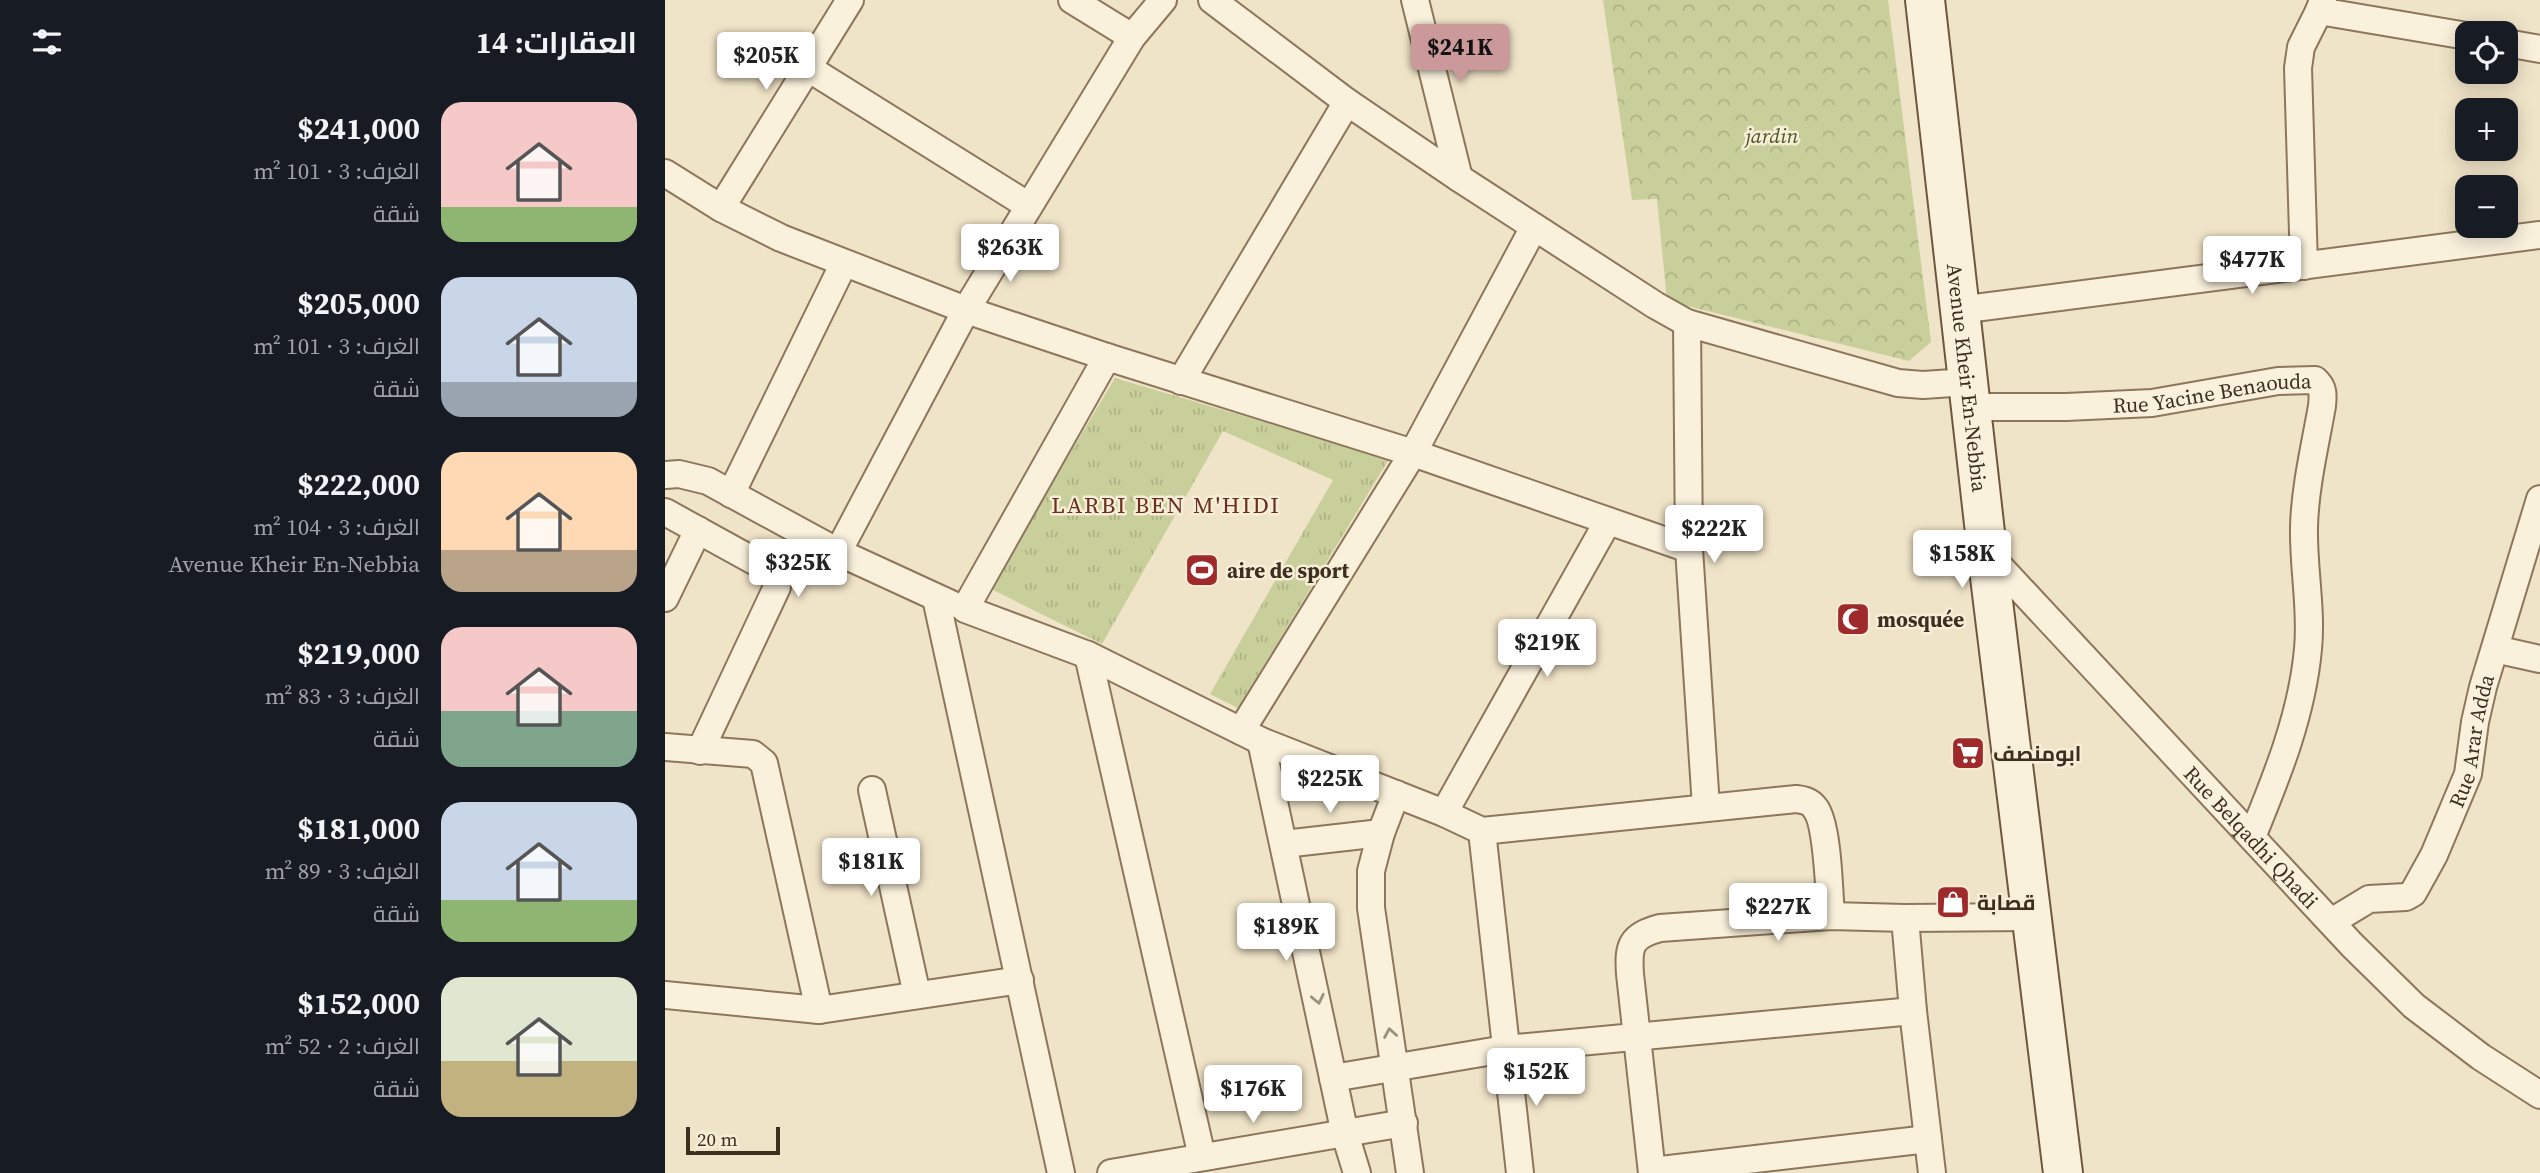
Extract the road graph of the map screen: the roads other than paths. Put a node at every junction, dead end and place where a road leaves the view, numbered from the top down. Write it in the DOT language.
graph roads {
  1 [pos="851,0"];
  2 [pos="1072,0"];
  3 [pos="1163,0"];
  4 [pos="1212,0"];
  5 [pos="1415,0"];
  6 [pos="1925,0"];
  7 [pos="2321,5"];
  8 [pos="2455,33"];
  9 [pos="1132,37"];
  10 [pos="2518,45"];
  11 [pos="2540,49"];
  12 [pos="808,68"];
  13 [pos="1347,102"];
  14 [pos="665,173"];
  15 [pos="1459,178"];
  16 [pos="1029,206"];
  17 [pos="721,208"];
  18 [pos="1534,227"];
  19 [pos="2540,235"];
  20 [pos="844,263"];
  21 [pos="2304,266"];
  22 [pos="966,310"];
  23 [pos="1959,310"];
  24 [pos="1687,323"];
  25 [pos="1107,357"];
  26 [pos="1181,381"];
  27 [pos="1970,395"];
  28 [pos="1413,453"];
  29 [pos="665,475"];
  30 [pos="731,494"];
  31 [pos="2540,499"];
  32 [pos="665,512"];
  33 [pos="1608,521"];
  34 [pos="698,530"];
  35 [pos="1689,550"];
  36 [pos="838,552"];
  37 [pos="1987,553"];
  38 [pos="665,598"];
  39 [pos="936,598"];
  40 [pos="965,610"];
  41 [pos="2495,649"];
  42 [pos="1088,655"];
  43 [pos="2540,659"];
  44 [pos="1251,736"];
  45 [pos="665,747"];
  46 [pos="700,751"];
  47 [pos="873,790"];
  48 [pos="1396,794"];
  49 [pos="1706,807"];
  50 [pos="1444,813"];
  51 [pos="1482,831"];
  52 [pos="1381,833"];
  53 [pos="2252,837"];
  54 [pos="1284,844"];
  55 [pos="1831,916"];
  56 [pos="2031,917"];
  57 [pos="1905,918"];
  58 [pos="2331,922"];
  59 [pos="1020,980"];
  60 [pos="665,995"];
  61 [pos="916,995"];
  62 [pos="818,1010"];
  63 [pos="1913,1010"];
  64 [pos="1637,1036"];
  65 [pos="1505,1049"];
  66 [pos="1396,1068"];
  67 [pos="1333,1078"];
  68 [pos="2540,1096"];
  69 [pos="1404,1123"];
  70 [pos="1345,1134"];
  71 [pos="1928,1139"];
  72 [pos="1202,1157"];
  73 [pos="1652,1172"];
  74 [pos="1061,1173"];
  75 [pos="1111,1173"];
  76 [pos="1357,1173"];
  77 [pos="1410,1173"];
  78 [pos="1520,1173"];
  79 [pos="1932,1173"];
  80 [pos="2063,1173"];
  1 -- 12 [label="street"];
  2 -- 9 [label="street"];
  3 -- 9 [label="street"];
  4 -- 13 [label="street"];
  5 -- 15 [label="street"];
  6 -- 23 [label="main road, Avenue Kheir En-Nebbia"];
  7 -- 8 [label="street"];
  7 -- 21 [label="street"];
  9 -- 16 [label="street"];
  10 -- 11 [label="street"];
  12 -- 16 [label="street"];
  12 -- 17 [label="street"];
  13 -- 15 [label="street"];
  13 -- 26 [label="street"];
  14 -- 17 [label="street"];
  15 -- 18 [label="street"];
  16 -- 22 [label="street"];
  17 -- 20 [label="street"];
  18 -- 24 [label="street"];
  18 -- 28 [label="street"];
  19 -- 21 [label="street"];
  20 -- 22 [label="street"];
  20 -- 30 [label="street"];
  21 -- 23 [label="street"];
  22 -- 25 [label="street"];
  22 -- 36 [label="street"];
  23 -- 27 [label="main road, Avenue Kheir En-Nebbia"];
  24 -- 27 [label="street"];
  24 -- 35 [label="street"];
  25 -- 26 [label="street"];
  25 -- 40 [label="street"];
  26 -- 28 [label="street"];
  27 -- 37 [label="main road, Avenue Kheir En-Nebbia"];
  27 -- 53 [label="street, Rue Yacine Benaouda"];
  28 -- 33 [label="street"];
  28 -- 44 [label="street"];
  29 -- 30 [label="street"];
  30 -- 36 [label="street"];
  31 -- 41 [label="street, Rue Arar Adda"];
  32 -- 34 [label="street"];
  33 -- 35 [label="street"];
  33 -- 50 [label="street"];
  34 -- 38 [label="street"];
  34 -- 46 [label="street"];
  35 -- 49 [label="street"];
  36 -- 39 [label="street"];
  37 -- 53 [label="street, Rue Belqadhi Qhadi"];
  37 -- 56 [label="main road, Avenue Kheir En-Nebbia"];
  39 -- 40 [label="street"];
  39 -- 59 [label="street"];
  40 -- 42 [label="street"];
  41 -- 43 [label="street"];
  41 -- 58 [label="street, Rue Arar Adda"];
  42 -- 44 [label="street"];
  42 -- 72 [label="street"];
  44 -- 48 [label="street"];
  44 -- 54 [label="street"];
  45 -- 46 [label="street"];
  46 -- 62 [label="street"];
  47 -- 61 [label="street"];
  48 -- 50 [label="street"];
  48 -- 52 [label="street"];
  49 -- 51 [label="street"];
  49 -- 55 [label="street"];
  50 -- 51 [label="street"];
  51 -- 65 [label="street"];
  52 -- 54 [label="street"];
  66 -- 52 [label="street, one-way"];
  53 -- 58 [label="street, Rue Belqadhi Qhadi"];
  54 -- 67 [label="street, one-way"];
  55 -- 57 [label="street"];
  55 -- 64 [label="street"];
  56 -- 57 [label="street"];
  56 -- 80 [label="main road, Avenue Kheir En-Nebbia"];
  57 -- 63 [label="street"];
  58 -- 68 [label="street, Rue Belqadhi Qhadi"];
  59 -- 61 [label="street"];
  59 -- 74 [label="street"];
  60 -- 62 [label="street"];
  61 -- 62 [label="street"];
  63 -- 64 [label="street"];
  63 -- 71 [label="street"];
  64 -- 65 [label="street"];
  64 -- 73 [label="street"];
  65 -- 66 [label="street"];
  65 -- 78 [label="street"];
  66 -- 67 [label="street"];
  66 -- 69 [label="street"];
  67 -- 70 [label="street"];
  69 -- 70 [label="street"];
  69 -- 77 [label="street"];
  70 -- 72 [label="street"];
  70 -- 76 [label="street"];
  71 -- 73 [label="street"];
  71 -- 79 [label="street"];
  72 -- 75 [label="street"];
}
